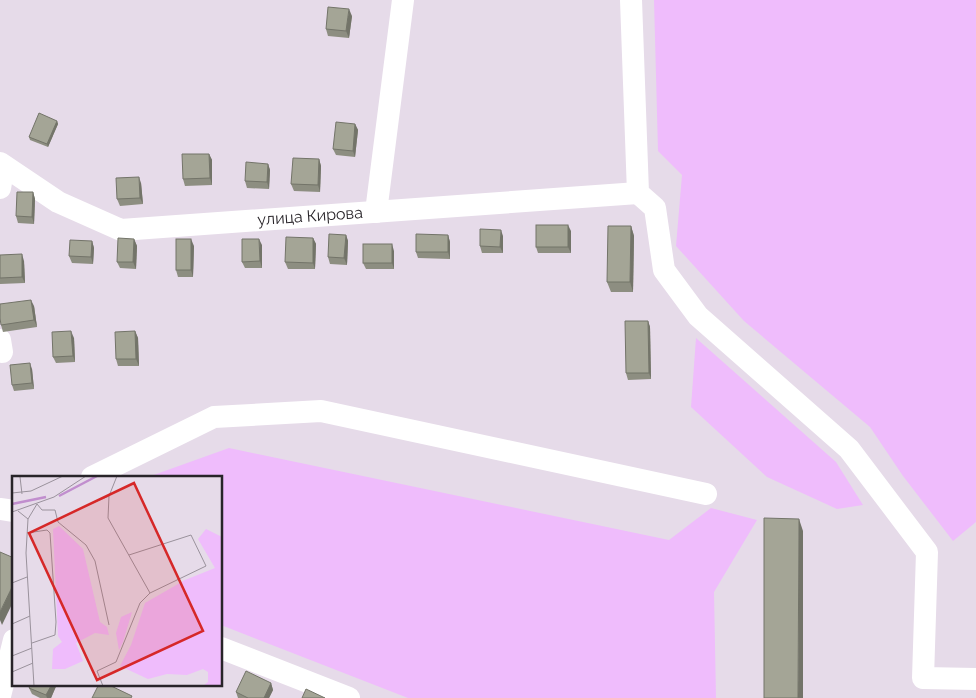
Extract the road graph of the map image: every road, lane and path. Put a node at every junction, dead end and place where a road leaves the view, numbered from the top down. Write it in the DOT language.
graph roads {
  1 [pos="403,0"];
  2 [pos="631,0"];
  3 [pos="1,172"];
  4 [pos="638,193"];
  5 [pos="376,212"];
  6 [pos="94,476"];
  7 [pos="706,494"];
  8 [pos="12,648"];
  9 [pos="222,648"];
  10 [pos="976,679"];
  11 [pos="0,696"];
  12 [pos="349,698"];
  1 -- 5 [label="street"];
  2 -- 4 [label="street"];
  3 -- 5 [label="street, улица Кирова"];
  4 -- 5 [label="street, улица Кирова"];
  4 -- 10 [label="street"];
  6 -- 7 [label="street"];
  8 -- 11 [label="street"];
  9 -- 12 [label="street"];
}
